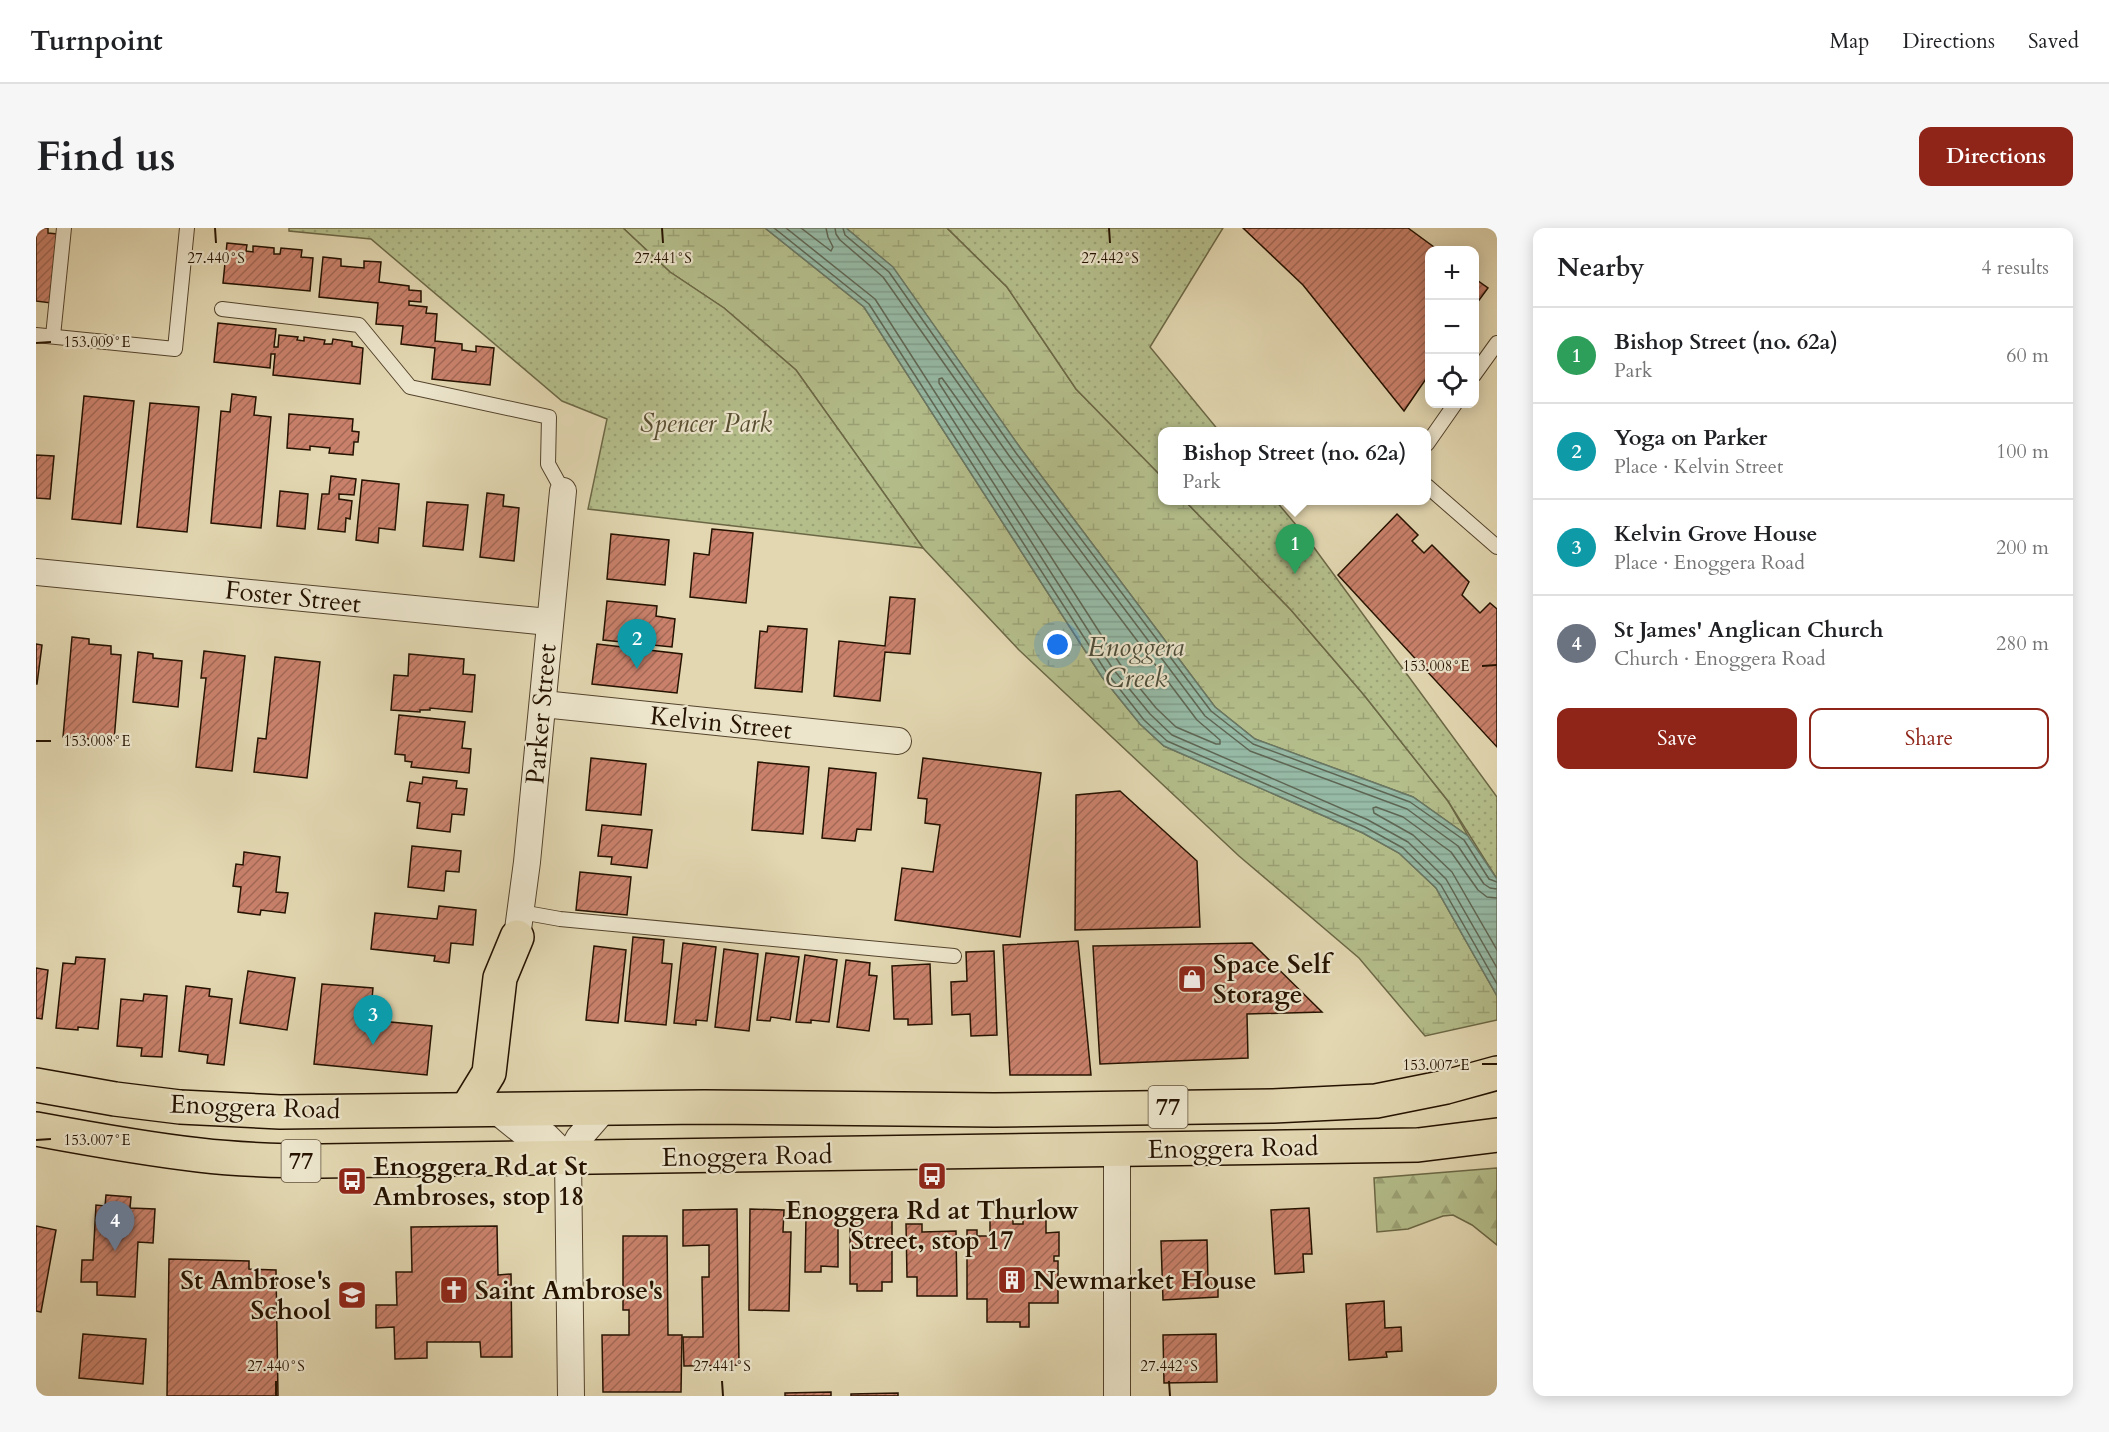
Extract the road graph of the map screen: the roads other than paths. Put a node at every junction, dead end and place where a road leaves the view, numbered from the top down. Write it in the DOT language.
graph roads {
  1 [pos="64,228"];
  2 [pos="187,228"];
  3 [pos="222,309"];
  4 [pos="36,335"];
  5 [pos="53,336"];
  6 [pos="1497,343"];
  7 [pos="1479,368"];
  8 [pos="1452,408"];
  9 [pos="1431,438"];
  10 [pos="1431,489"];
  11 [pos="563,491"];
  12 [pos="1497,547"];
  13 [pos="36,572"];
  14 [pos="549,622"];
  15 [pos="543,704"];
  16 [pos="898,741"];
  17 [pos="519,925"];
  18 [pos="954,956"];
  19 [pos="1497,1073"];
  20 [pos="36,1085"];
  21 [pos="606,1107"];
  22 [pos="480,1108"];
  23 [pos="36,1129"];
  24 [pos="1497,1136"];
  25 [pos="1117,1149"];
  26 [pos="568,1158"];
  27 [pos="571,1396"];
  28 [pos="1117,1396"];
  1 -- 5 [label="lane"];
  2 -- 5 [label="lane"];
  3 -- 11 [label="lane"];
  4 -- 5 [label="lane"];
  6 -- 7 [label="lane"];
  8 -- 9 [label="lane"];
  10 -- 12 [label="lane"];
  11 -- 14 [label="street, Parker Street"];
  13 -- 14 [label="street, Foster Street"];
  14 -- 15 [label="street, Parker Street"];
  15 -- 16 [label="street, Kelvin Street"];
  15 -- 17 [label="street, Parker Street"];
  17 -- 18 [label="lane"];
  17 -- 22 [label="main road"];
  19 -- 21 [label="main road, Enoggera Road / 77"];
  20 -- 22 [label="main road, Enoggera Road / 77"];
  21 -- 22 [label="main road, Enoggera Road / 77"];
  21 -- 26 [label="street"];
  22 -- 26 [label="street"];
  23 -- 26 [label="main road, Enoggera Road / 77"];
  24 -- 25 [label="main road, Enoggera Road / 77"];
  25 -- 26 [label="main road, Enoggera Road / 77"];
  25 -- 28 [label="street"];
  26 -- 27 [label="street"];
}
